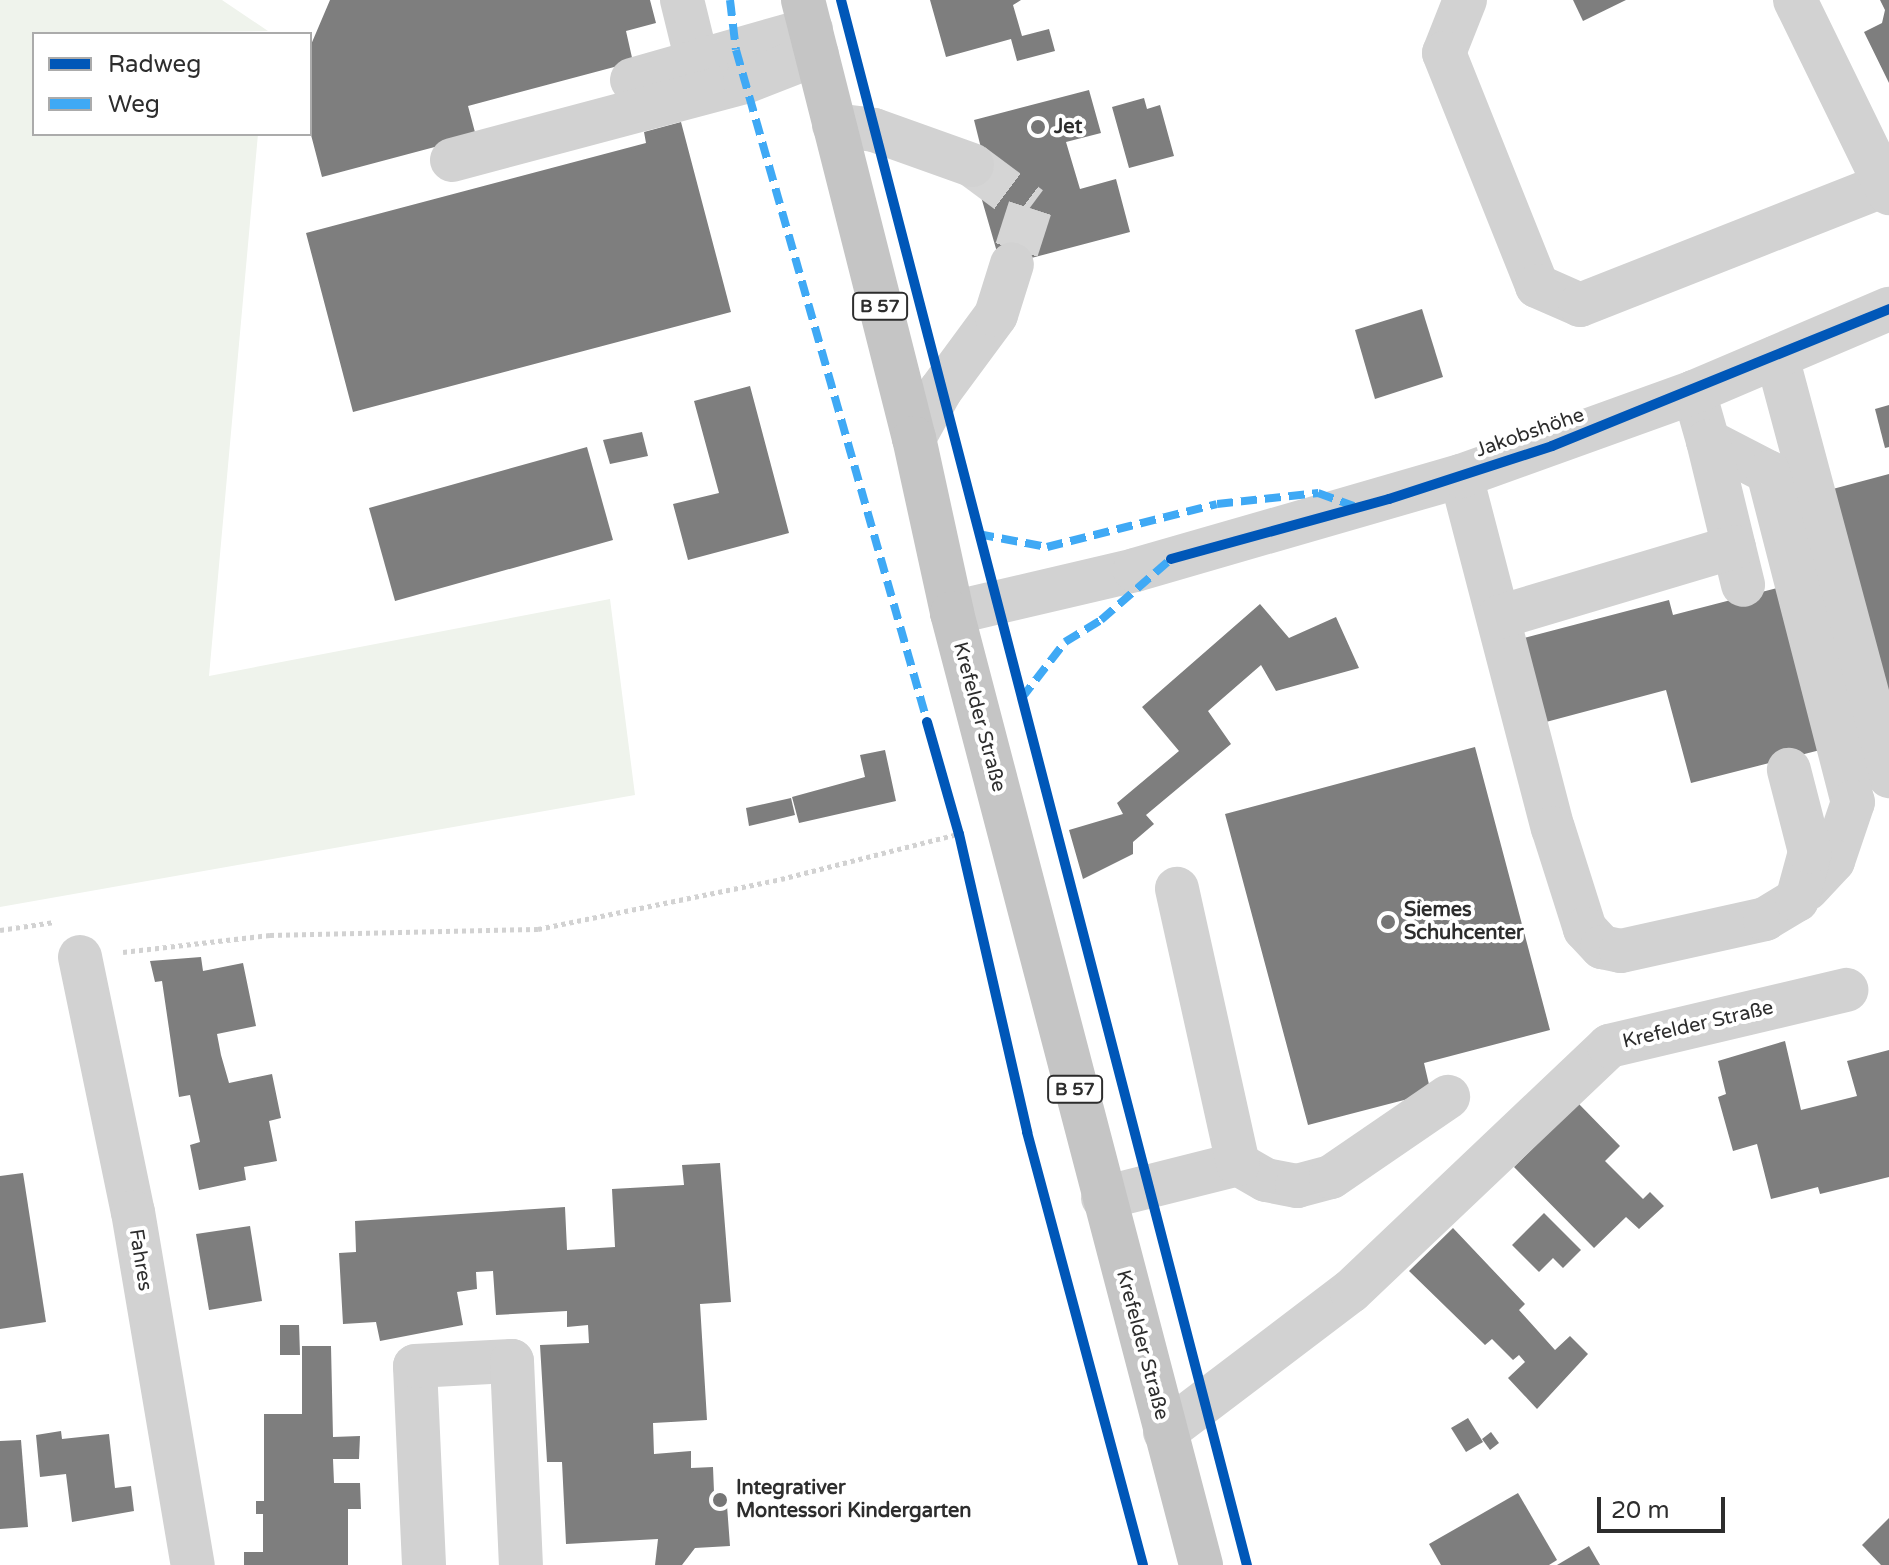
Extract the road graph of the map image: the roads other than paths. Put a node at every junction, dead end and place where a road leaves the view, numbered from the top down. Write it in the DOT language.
graph roads {
  1 [pos="682,0"];
  2 [pos="1465,0"];
  3 [pos="1795,0"];
  4 [pos="810,28"];
  5 [pos="697,61"];
  6 [pos="496,119"];
  7 [pos="834,125"];
  8 [pos="452,160"];
  9 [pos="972,165"];
  10 [pos="1887,189"];
  11 [pos="1012,264"];
  12 [pos="1889,309"];
  13 [pos="1777,357"];
  14 [pos="1694,392"];
  15 [pos="914,438"];
  16 [pos="1708,441"];
  17 [pos="1461,476"];
  18 [pos="952,613"];
  19 [pos="1499,617"];
  20 [pos="1789,770"];
  21 [pos="1889,776"];
  22 [pos="1177,889"];
  23 [pos="1797,900"];
  24 [pos="80,957"];
  25 [pos="1846,990"];
  26 [pos="1448,1097"];
  27 [pos="1238,1164"];
  28 [pos="1103,1198"];
  29 [pos="1165,1432"];
  30 [pos="193,1565"];
  31 [pos="424,1565"];
  32 [pos="521,1565"];
  33 [pos="1201,1565"];
  1 -- 5 [label="street"];
  2 -- 10 [label="street"];
  3 -- 10 [label="street"];
  4 -- 5 [label="street"];
  4 -- 7 [label="main road, Krefelder Straße / B 57"];
  4 -- 8 [label="street"];
  5 -- 6 [label="street"];
  7 -- 9 [label="street"];
  7 -- 15 [label="main road, Krefelder Straße / B 57"];
  11 -- 15 [label="street"];
  12 -- 13 [label="street, Jakobshöhe"];
  13 -- 14 [label="street, Jakobshöhe"];
  13 -- 21 [label="street"];
  14 -- 16 [label="street"];
  14 -- 17 [label="street, Jakobshöhe"];
  15 -- 18 [label="main road, Krefelder Straße / B 57"];
  16 -- 19 [label="street"];
  16 -- 23 [label="street"];
  17 -- 18 [label="street, Jakobshöhe"];
  17 -- 19 [label="street"];
  18 -- 28 [label="main road, Krefelder Straße / B 57"];
  19 -- 23 [label="street"];
  20 -- 23 [label="street"];
  22 -- 27 [label="street"];
  24 -- 30 [label="street, Fahres"];
  25 -- 29 [label="street, Krefelder Straße"];
  26 -- 27 [label="street"];
  27 -- 28 [label="street"];
  28 -- 29 [label="main road, Krefelder Straße / B 57"];
  29 -- 33 [label="main road, Krefelder Straße / B 57"];
  31 -- 32 [label="street"];
}
